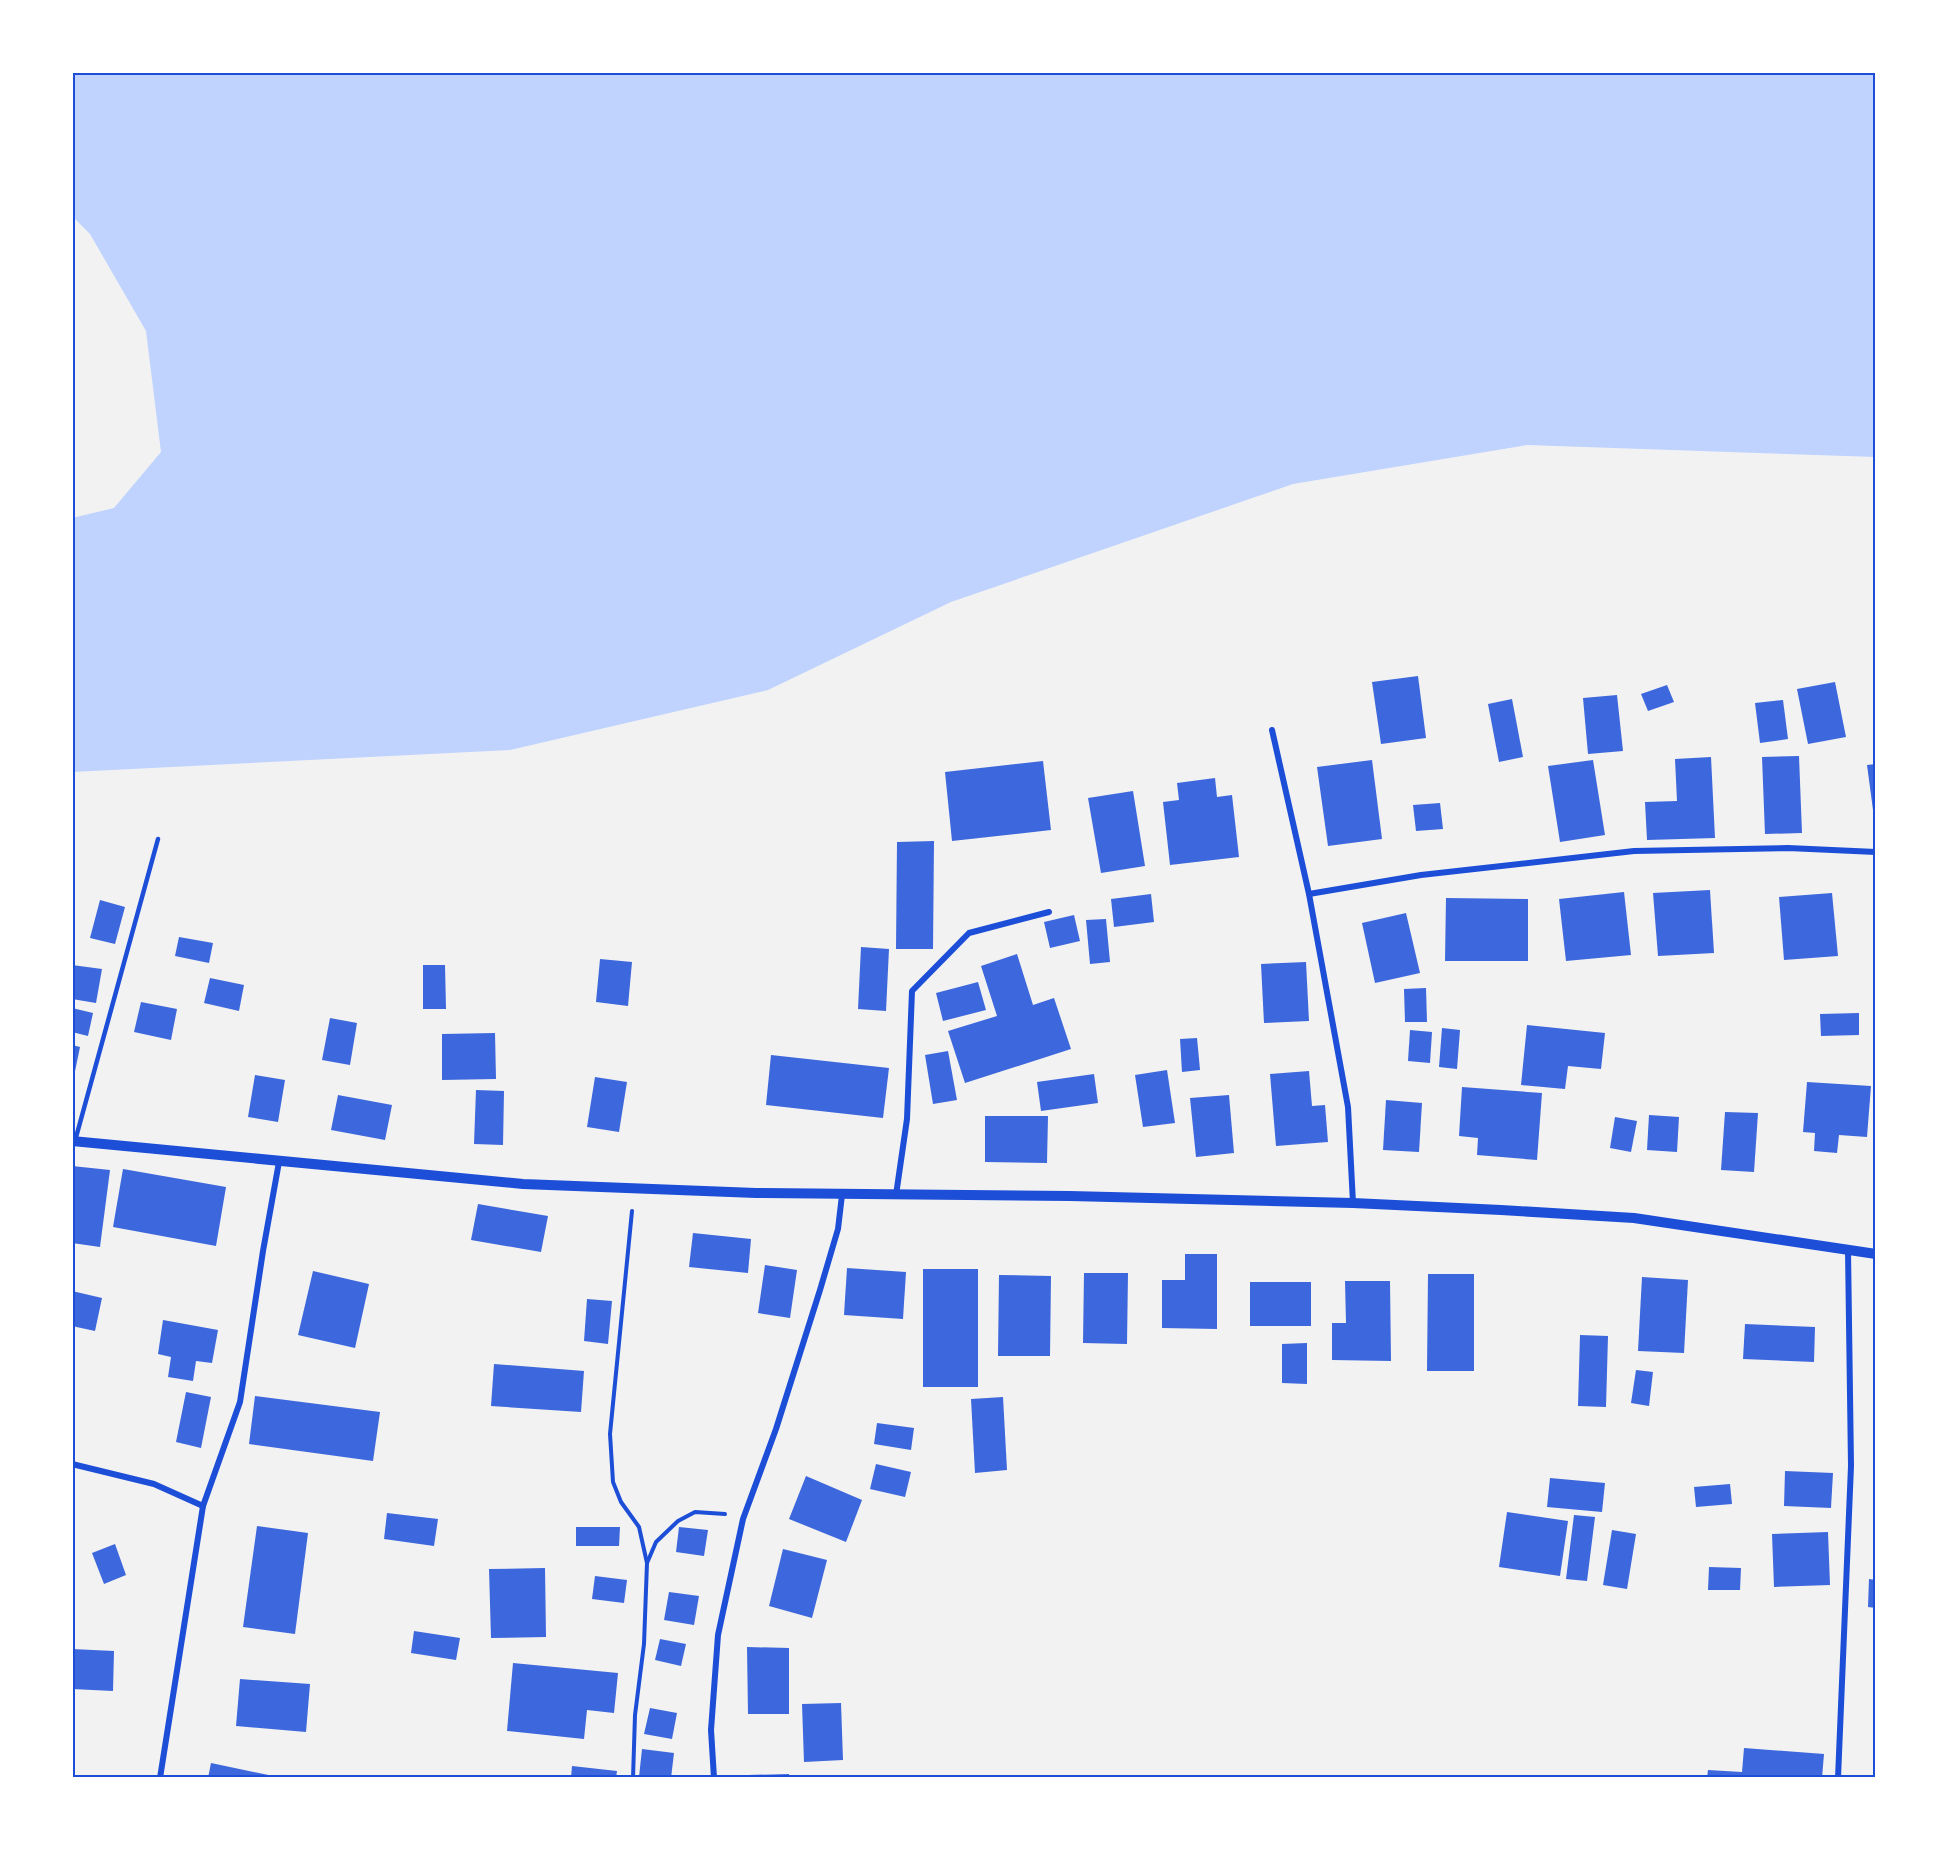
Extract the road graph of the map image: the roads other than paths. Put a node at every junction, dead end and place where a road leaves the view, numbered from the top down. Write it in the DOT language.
graph roads {
  1 [pos="1272,730"];
  2 [pos="158,838"];
  3 [pos="1876,852"];
  4 [pos="1309,894"];
  5 [pos="1049,912"];
  6 [pos="74,1141"];
  7 [pos="279,1162"];
  8 [pos="842,1195"];
  9 [pos="896,1195"];
  10 [pos="1353,1203"];
  11 [pos="1848,1250"];
  12 [pos="1876,1254"];
  13 [pos="72,1464"];
  14 [pos="203,1506"];
  15 [pos="160,1778"];
  16 [pos="714,1778"];
  17 [pos="1838,1778"];
  1 -- 4 [label="street"];
  2 -- 6 [label="lane"];
  3 -- 4 [label="street"];
  4 -- 10 [label="street"];
  5 -- 9 [label="street"];
  6 -- 7 [label="street"];
  7 -- 8 [label="street"];
  7 -- 14 [label="street"];
  8 -- 9 [label="street"];
  8 -- 16 [label="street"];
  9 -- 10 [label="street"];
  10 -- 11 [label="street"];
  11 -- 12 [label="street"];
  11 -- 17 [label="street"];
  13 -- 14 [label="street"];
  14 -- 15 [label="street"];
}
